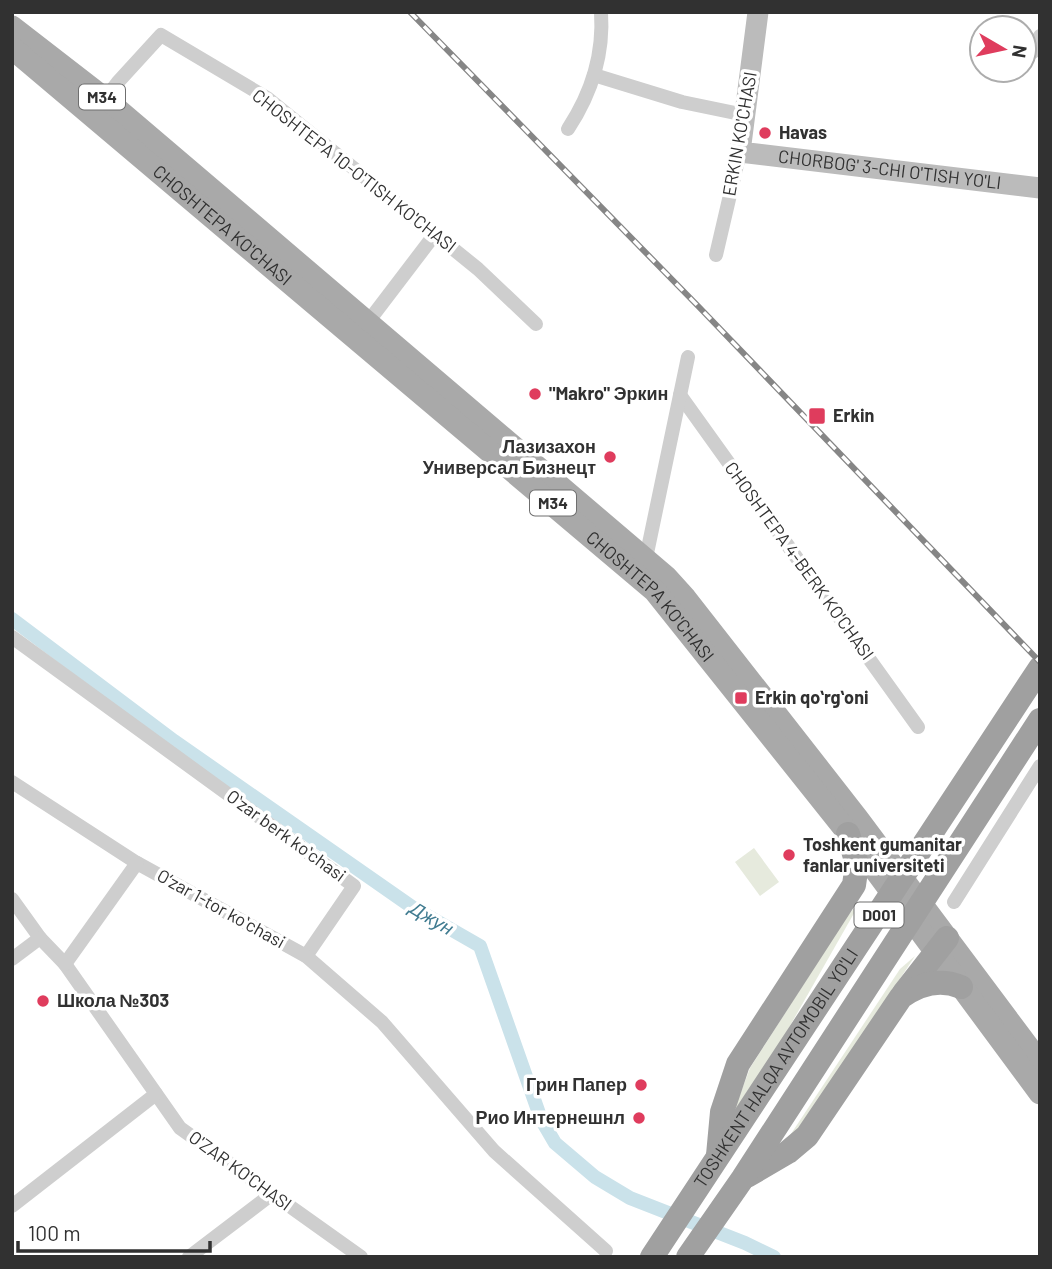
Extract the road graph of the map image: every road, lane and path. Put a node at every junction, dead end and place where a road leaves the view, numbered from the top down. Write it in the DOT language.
graph roads {
  1 [pos="601,12"];
  2 [pos="758,12"];
  3 [pos="12,27"];
  4 [pos="12,48"];
  5 [pos="594,75"];
  6 [pos="105,99"];
  7 [pos="745,115"];
  8 [pos="568,129"];
  9 [pos="740,152"];
  10 [pos="183,179"];
  11 [pos="1040,188"];
  12 [pos="435,234"];
  13 [pos="716,255"];
  14 [pos="368,322"];
  15 [pos="536,324"];
  16 [pos="688,358"];
  17 [pos="680,395"];
  18 [pos="640,565"];
  19 [pos="12,637"];
  20 [pos="1040,668"];
  21 [pos="1040,720"];
  22 [pos="918,727"];
  23 [pos="1037,778"];
  24 [pos="12,782"];
  25 [pos="848,834"];
  26 [pos="137,863"];
  27 [pos="882,866"];
  28 [pos="12,899"];
  29 [pos="954,902"];
  30 [pos="40,939"];
  31 [pos="938,941"];
  32 [pos="306,956"];
  33 [pos="12,959"];
  34 [pos="65,964"];
  35 [pos="961,987"];
  36 [pos="901,997"];
  37 [pos="1040,1063"];
  38 [pos="1040,1093"];
  39 [pos="156,1094"];
  40 [pos="718,1161"];
  41 [pos="743,1178"];
  42 [pos="272,1194"];
  43 [pos="12,1206"];
  44 [pos="606,1251"];
  45 [pos="656,1251"];
  46 [pos="189,1257"];
  47 [pos="361,1257"];
  48 [pos="688,1257"];
  1 -- 5 [label="street"];
  2 -- 7 [label="main road, ERKIN KO'CHASI"];
  3 -- 6 [label="main road, CHOSHTEPA KO'CHASI / M34"];
  4 -- 10 [label="main road, CHOSHTEPA KO'CHASI / M34"];
  5 -- 7 [label="street"];
  5 -- 8 [label="street"];
  6 -- 10 [label="main road, CHOSHTEPA KO'CHASI / M34"];
  6 -- 12 [label="street, CHOSHTEPA 10-O'TISH KO'CHASI"];
  7 -- 9 [label="main road, ERKIN KO'CHASI"];
  9 -- 11 [label="main road, CHORBOG' 3-CHI O'TISH YO'LI"];
  9 -- 13 [label="street, ERKIN KO'CHASI"];
  10 -- 14 [label="main road, CHOSHTEPA KO'CHASI / M34"];
  10 -- 18 [label="main road, CHOSHTEPA KO'CHASI / M34"];
  12 -- 14 [label="street"];
  12 -- 15 [label="street, CHOSHTEPA 10-O'TISH KO'CHASI"];
  14 -- 18 [label="main road, CHOSHTEPA KO'CHASI / M34"];
  16 -- 17 [label="street"];
  17 -- 18 [label="street"];
  17 -- 22 [label="street, CHOSHTEPA 4-BERK KO'CHASI"];
  18 -- 25 [label="main road, CHOSHTEPA KO'CHASI / M34"];
  18 -- 27 [label="main road, CHOSHTEPA KO'CHASI / M34"];
  19 -- 32 [label="street, Oʻzar berk koʻchasi"];
  20 -- 40 [label="highway, TOSHKENT HALQA AVTOMOBIL YO'LI / D001"];
  21 -- 41 [label="highway, TOSHKENT HALQA AVTOMOBIL YO'LI / D001"];
  23 -- 29 [label="street"];
  24 -- 26 [label="street, O‘zar 1-tor koʻchasi"];
  25 -- 27 [label="main road, CHOSHTEPA KO'CHASI / M34"];
  25 -- 40 [label="highway"];
  26 -- 32 [label="street, O‘zar 1-tor koʻchasi"];
  26 -- 34 [label="street, O‘zar 1-tor koʻchasi"];
  27 -- 31 [label="main road, CHOSHTEPA KO'CHASI / M34"];
  28 -- 30 [label="street, O'ZAR KO'CHASI"];
  30 -- 33 [label="street"];
  30 -- 34 [label="street, O'ZAR KO'CHASI"];
  31 -- 35 [label="main road, CHOSHTEPA KO'CHASI"];
  31 -- 36 [label="highway"];
  31 -- 37 [label="main road, CHOSHTEPA KO'CHASI"];
  32 -- 44 [label="street"];
  34 -- 39 [label="street, O'ZAR KO'CHASI"];
  35 -- 36 [label="highway"];
  35 -- 38 [label="main road, CHOSHTEPA KO'CHASI"];
  36 -- 41 [label="highway"];
  39 -- 42 [label="street, O'ZAR KO'CHASI"];
  39 -- 43 [label="street"];
  40 -- 45 [label="highway, TOSHKENT HALQA AVTOMOBIL YO'LI"];
  41 -- 48 [label="highway, TOSHKENT HALQA AVTOMOBIL YO'LI / D001"];
  42 -- 46 [label="street"];
  42 -- 47 [label="street, O'ZAR KO'CHASI"];
}
